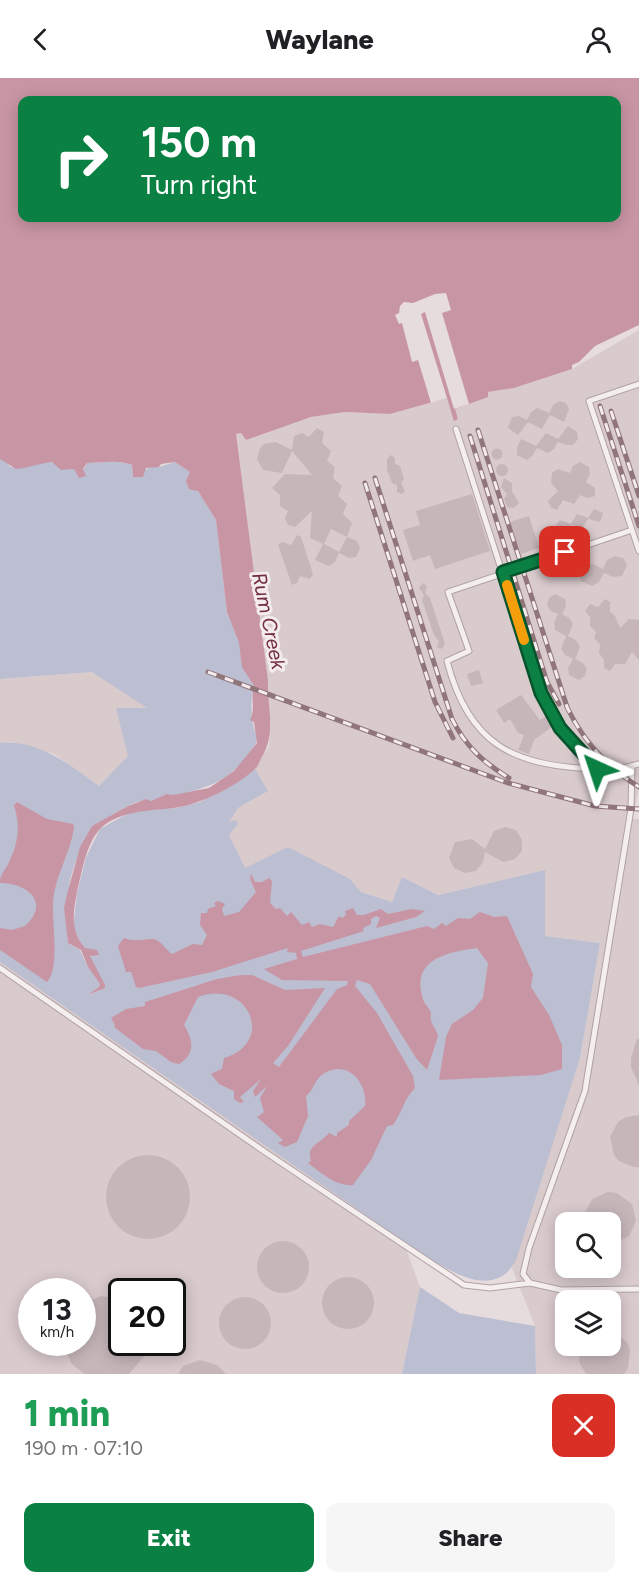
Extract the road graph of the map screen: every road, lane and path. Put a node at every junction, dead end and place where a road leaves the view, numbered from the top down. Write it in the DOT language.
graph roads {
  1 [pos="639,384"];
  2 [pos="456,429"];
  3 [pos="632,530"];
  4 [pos="639,552"];
  5 [pos="503,572"];
  6 [pos="639,764"];
  7 [pos="632,766"];
  8 [pos="597,769"];
  9 [pos="0,968"];
  10 [pos="530,1283"];
  11 [pos="639,1289"];
  1 -- 3 [label="lane"];
  2 -- 5 [label="lane"];
  3 -- 4 [label="lane"];
  3 -- 5 [label="lane"];
  5 -- 8 [label="lane"];
  5 -- 8 [label="lane"];
  6 -- 7 [label="lane"];
  7 -- 8 [label="lane"];
  7 -- 10 [label="lane"];
  9 -- 10 [label="lane"];
  10 -- 11 [label="lane"];
}
